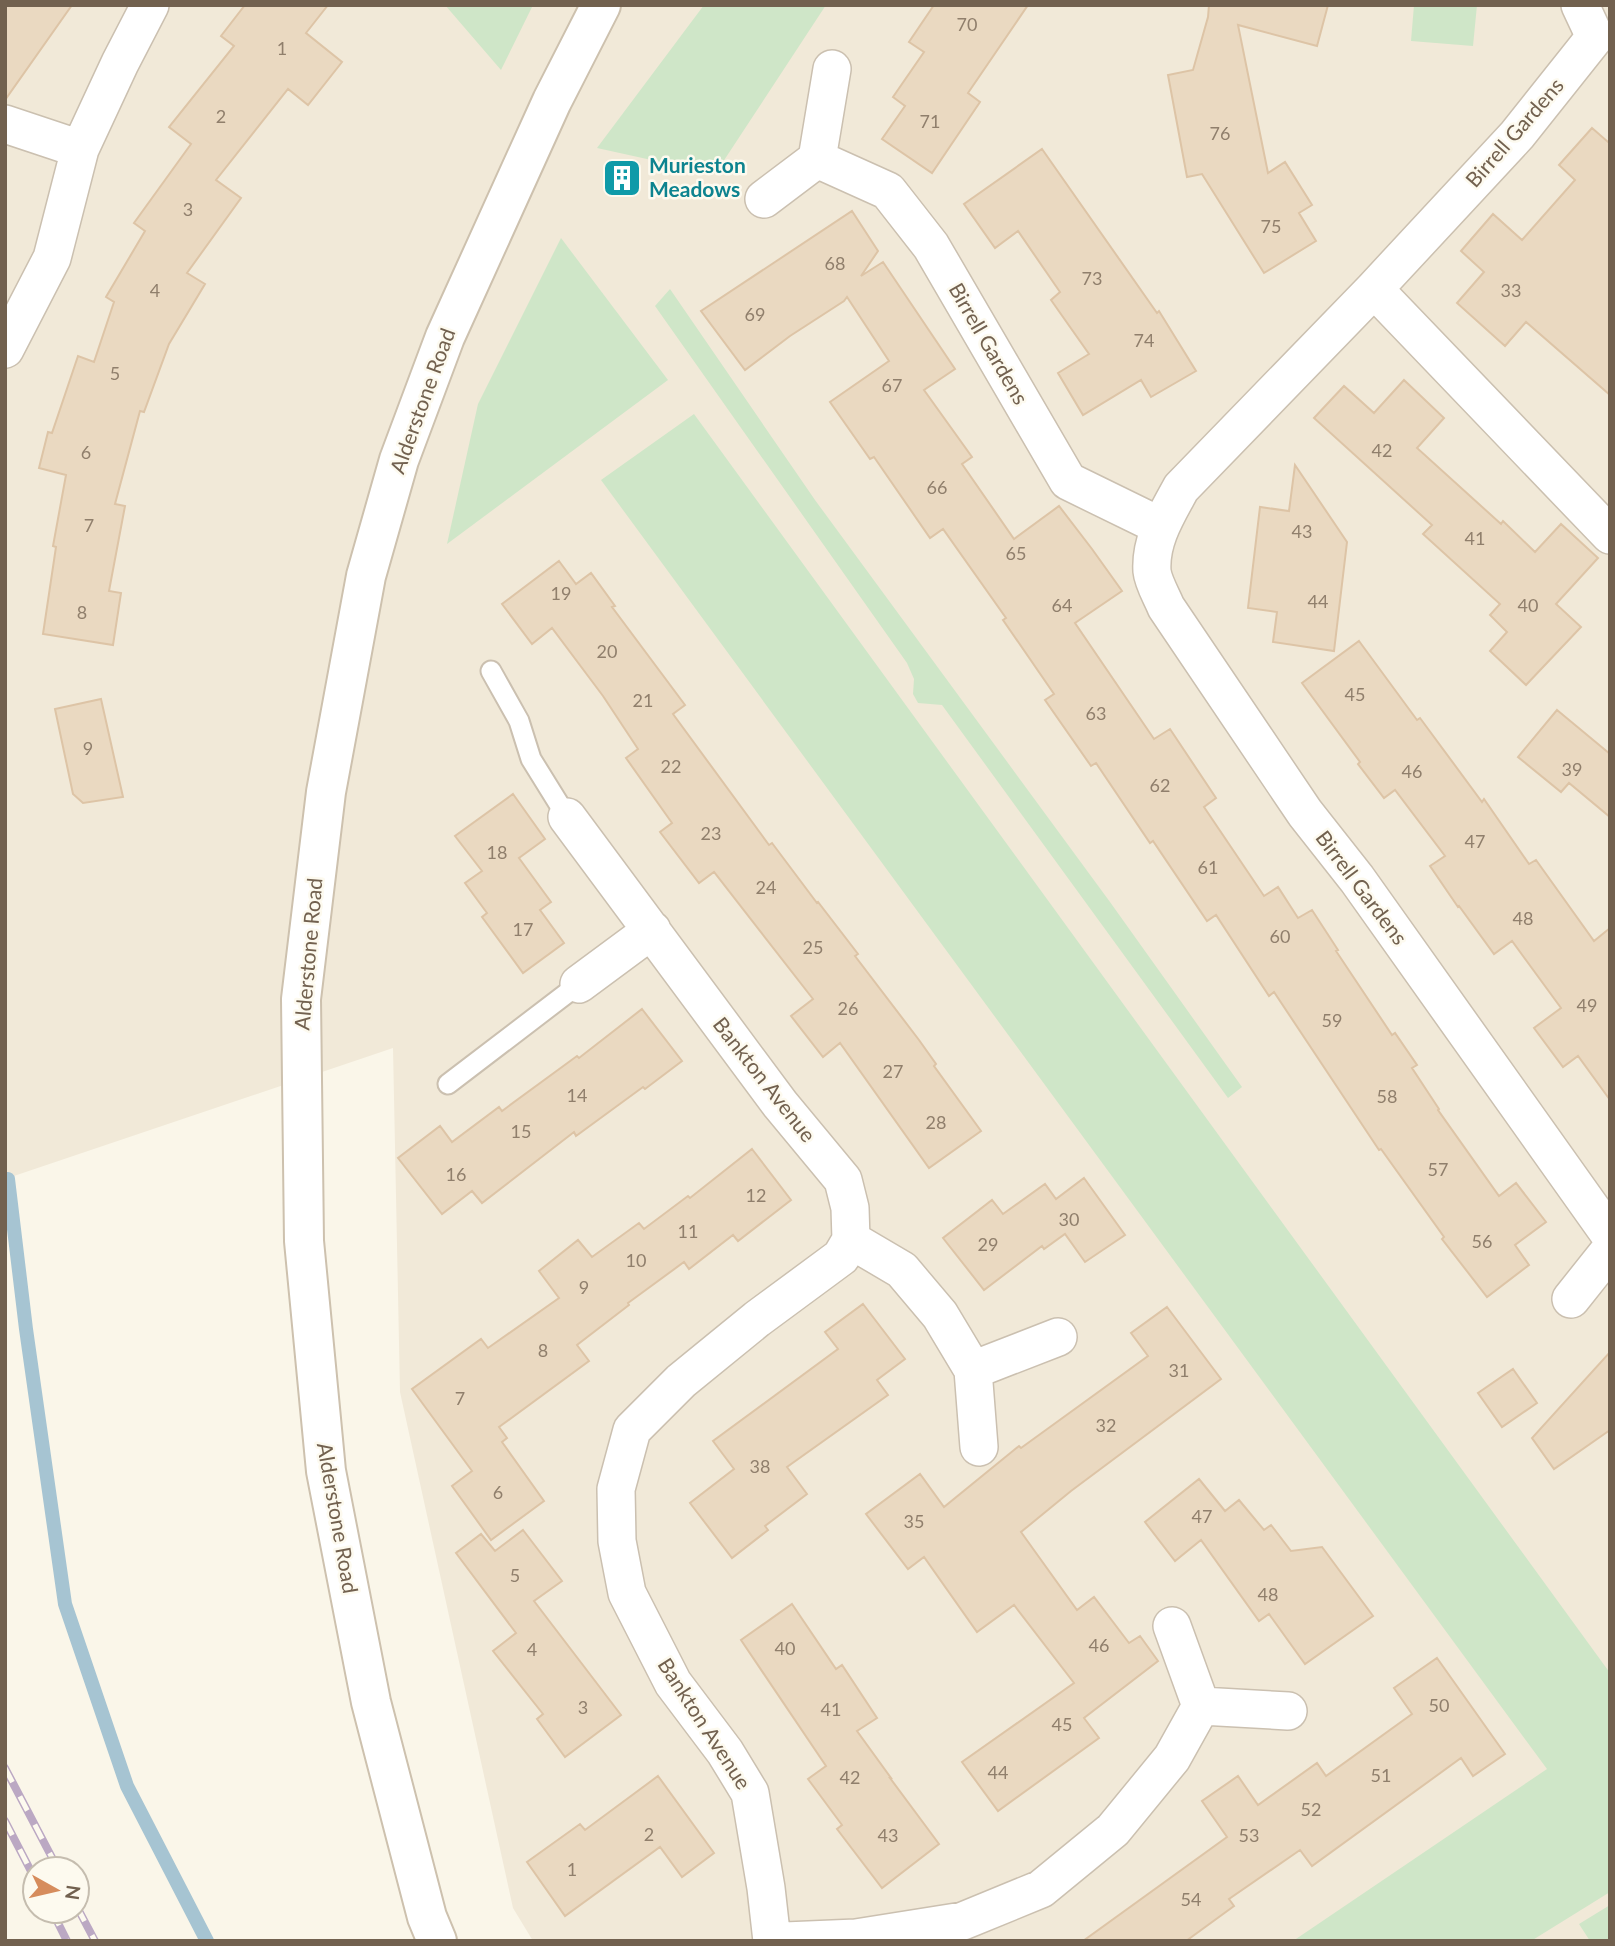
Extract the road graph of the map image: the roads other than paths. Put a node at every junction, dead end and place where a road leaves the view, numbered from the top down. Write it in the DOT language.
graph roads {
  1 [pos="150,5"];
  2 [pos="601,5"];
  3 [pos="1595,28"];
  4 [pos="832,69"];
  5 [pos="5,124"];
  6 [pos="80,149"];
  7 [pos="817,159"];
  8 [pos="764,199"];
  9 [pos="1374,289"];
  10 [pos="5,349"];
  11 [pos="1160,526"];
  12 [pos="1610,535"];
  13 [pos="491,671"];
  14 [pos="567,817"];
  15 [pos="652,930"];
  16 [pos="579,984"];
  17 [pos="448,1084"];
  18 [pos="1610,1235"];
  19 [pos="851,1240"];
  20 [pos="1610,1250"];
  21 [pos="1572,1299"];
  22 [pos="1058,1336"];
  23 [pos="973,1370"];
  24 [pos="979,1447"];
  25 [pos="1172,1626"];
  26 [pos="1201,1706"];
  27 [pos="1288,1711"];
  28 [pos="437,1941"];
  29 [pos="772,1941"];
  30 [pos="785,1941"];
  1 -- 6 [label="street"];
  2 -- 28 [label="street, Alderstone Road"];
  3 -- 9 [label="street, Birrell Gardens"];
  4 -- 7 [label="street"];
  5 -- 6 [label="street"];
  6 -- 10 [label="street"];
  7 -- 8 [label="street"];
  7 -- 11 [label="street, Birrell Gardens"];
  9 -- 11 [label="street, Birrell Gardens"];
  9 -- 12 [label="street"];
  11 -- 18 [label="street, Birrell Gardens"];
  13 -- 14 [label="lane, Bankton Avenue"];
  14 -- 15 [label="street, Bankton Avenue"];
  15 -- 16 [label="street"];
  15 -- 19 [label="street, Bankton Avenue"];
  16 -- 17 [label="lane"];
  19 -- 23 [label="street"];
  19 -- 29 [label="street, Bankton Avenue"];
  20 -- 21 [label="street"];
  22 -- 23 [label="street"];
  23 -- 24 [label="street"];
  25 -- 26 [label="street"];
  26 -- 27 [label="street"];
  26 -- 30 [label="street"];
}
